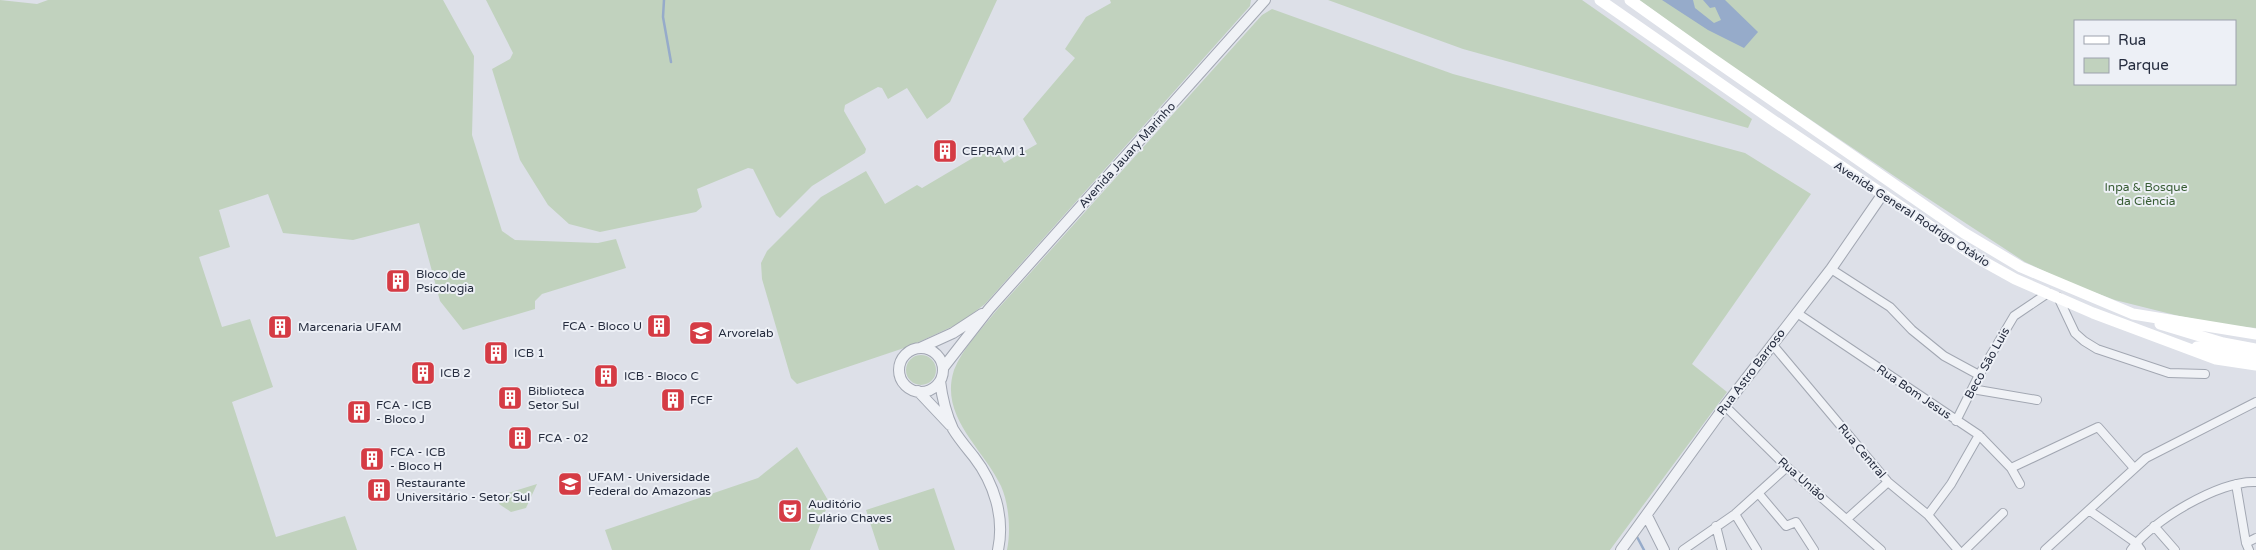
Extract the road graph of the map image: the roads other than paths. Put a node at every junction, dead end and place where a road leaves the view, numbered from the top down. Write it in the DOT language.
graph roads {
  1 [pos="1265,0"];
  2 [pos="1600,0"];
  3 [pos="1630,0"];
  4 [pos="1882,195"];
  5 [pos="1830,269"];
  6 [pos="2053,295"];
  7 [pos="989,310"];
  8 [pos="1798,313"];
  9 [pos="2132,314"];
  10 [pos="2256,334"];
  11 [pos="1772,344"];
  12 [pos="2178,344"];
  13 [pos="920,348"];
  14 [pos="2256,349"];
  15 [pos="2256,356"];
  16 [pos="2256,365"];
  17 [pos="943,368"];
  18 [pos="1979,374"];
  19 [pos="2205,374"];
  20 [pos="940,381"];
  21 [pos="1972,389"];
  22 [pos="918,391"];
  23 [pos="2037,400"];
  24 [pos="2256,402"];
  25 [pos="1725,406"];
  26 [pos="1956,421"];
  27 [pos="953,428"];
  28 [pos="1979,435"];
  29 [pos="1787,467"];
  30 [pos="2011,468"];
  31 [pos="2134,468"];
  32 [pos="1888,482"];
  33 [pos="2256,482"];
  34 [pos="2020,484"];
  35 [pos="2236,484"];
  36 [pos="1759,494"];
  37 [pos="2090,511"];
  38 [pos="2003,513"];
  39 [pos="1734,514"];
  40 [pos="1646,516"];
  41 [pos="1928,516"];
  42 [pos="1848,518"];
  43 [pos="1716,526"];
  44 [pos="2154,526"];
  45 [pos="2256,538"];
  46 [pos="2133,547"];
  47 [pos="2248,547"];
  48 [pos="1624,549"];
  49 [pos="2049,549"];
  50 [pos="998,550"];
  51 [pos="1664,550"];
  52 [pos="1683,550"];
  53 [pos="1722,550"];
  54 [pos="1757,550"];
  55 [pos="1814,550"];
  56 [pos="1882,550"];
  57 [pos="1958,550"];
  58 [pos="1965,550"];
  59 [pos="2142,550"];
  60 [pos="2175,550"];
  1 -- 7 [label="street, Avenida Jauary Marinho"];
  2 -- 4 [label="main road, Avenida General Rodrigo Otávio"];
  3 -- 9 [label="main road, Avenida General Rodrigo Otávio"];
  4 -- 5 [label="street, Rua Astro Barroso"];
  4 -- 6 [label="main road, Avenida General Rodrigo Otávio"];
  5 -- 8 [label="street, Rua Astro Barroso"];
  5 -- 18 [label="street"];
  6 -- 12 [label="main road, Avenida General Rodrigo Otávio"];
  6 -- 18 [label="street, Beco São Luis"];
  6 -- 19 [label="street"];
  7 -- 13 [label="street, Avenida Jauary Marinho"];
  7 -- 17 [label="street, Avenida Jauary Marinho"];
  8 -- 11 [label="street, Rua Astro Barroso"];
  8 -- 26 [label="street, Rua Bom Jesus"];
  9 -- 10 [label="main road, Avenida General Rodrigo Otávio"];
  9 -- 14 [label="main road"];
  11 -- 25 [label="street, Rua Astro Barroso"];
  11 -- 32 [label="street, Rua Central"];
  12 -- 15 [label="main road"];
  12 -- 16 [label="main road, Avenida General Rodrigo Otávio"];
  13 -- 17 [label="street"];
  13 -- 22 [label="street"];
  17 -- 20 [label="street"];
  18 -- 21 [label="street, Beco São Luis"];
  20 -- 22 [label="street"];
  20 -- 27 [label="street"];
  21 -- 23 [label="street"];
  21 -- 26 [label="street, Beco São Luis"];
  22 -- 27 [label="street"];
  24 -- 31 [label="street"];
  25 -- 29 [label="street, Rua União"];
  25 -- 40 [label="street, Rua Astro Barroso"];
  26 -- 28 [label="street, Rua Bom Jesus"];
  27 -- 50 [label="street"];
  28 -- 30 [label="street, Rua Bom Jesus"];
  28 -- 41 [label="street"];
  29 -- 36 [label="street"];
  29 -- 42 [label="street, Rua União"];
  30 -- 31 [label="street"];
  30 -- 34 [label="street, Rua Bom Jesus"];
  31 -- 37 [label="street"];
  32 -- 41 [label="street, Rua Central"];
  32 -- 42 [label="street"];
  33 -- 35 [label="street"];
  35 -- 44 [label="street"];
  35 -- 47 [label="street"];
  36 -- 39 [label="street"];
  36 -- 55 [label="street"];
  37 -- 46 [label="street"];
  37 -- 49 [label="street"];
  38 -- 58 [label="street"];
  39 -- 43 [label="street"];
  39 -- 54 [label="street"];
  40 -- 48 [label="street, Rua Astro Barroso"];
  40 -- 51 [label="street"];
  41 -- 57 [label="street, Rua Central"];
  42 -- 56 [label="street, Rua União"];
  43 -- 52 [label="street"];
  43 -- 53 [label="street"];
  44 -- 46 [label="street"];
  44 -- 60 [label="street"];
  45 -- 47 [label="street"];
  46 -- 59 [label="street"];
}
